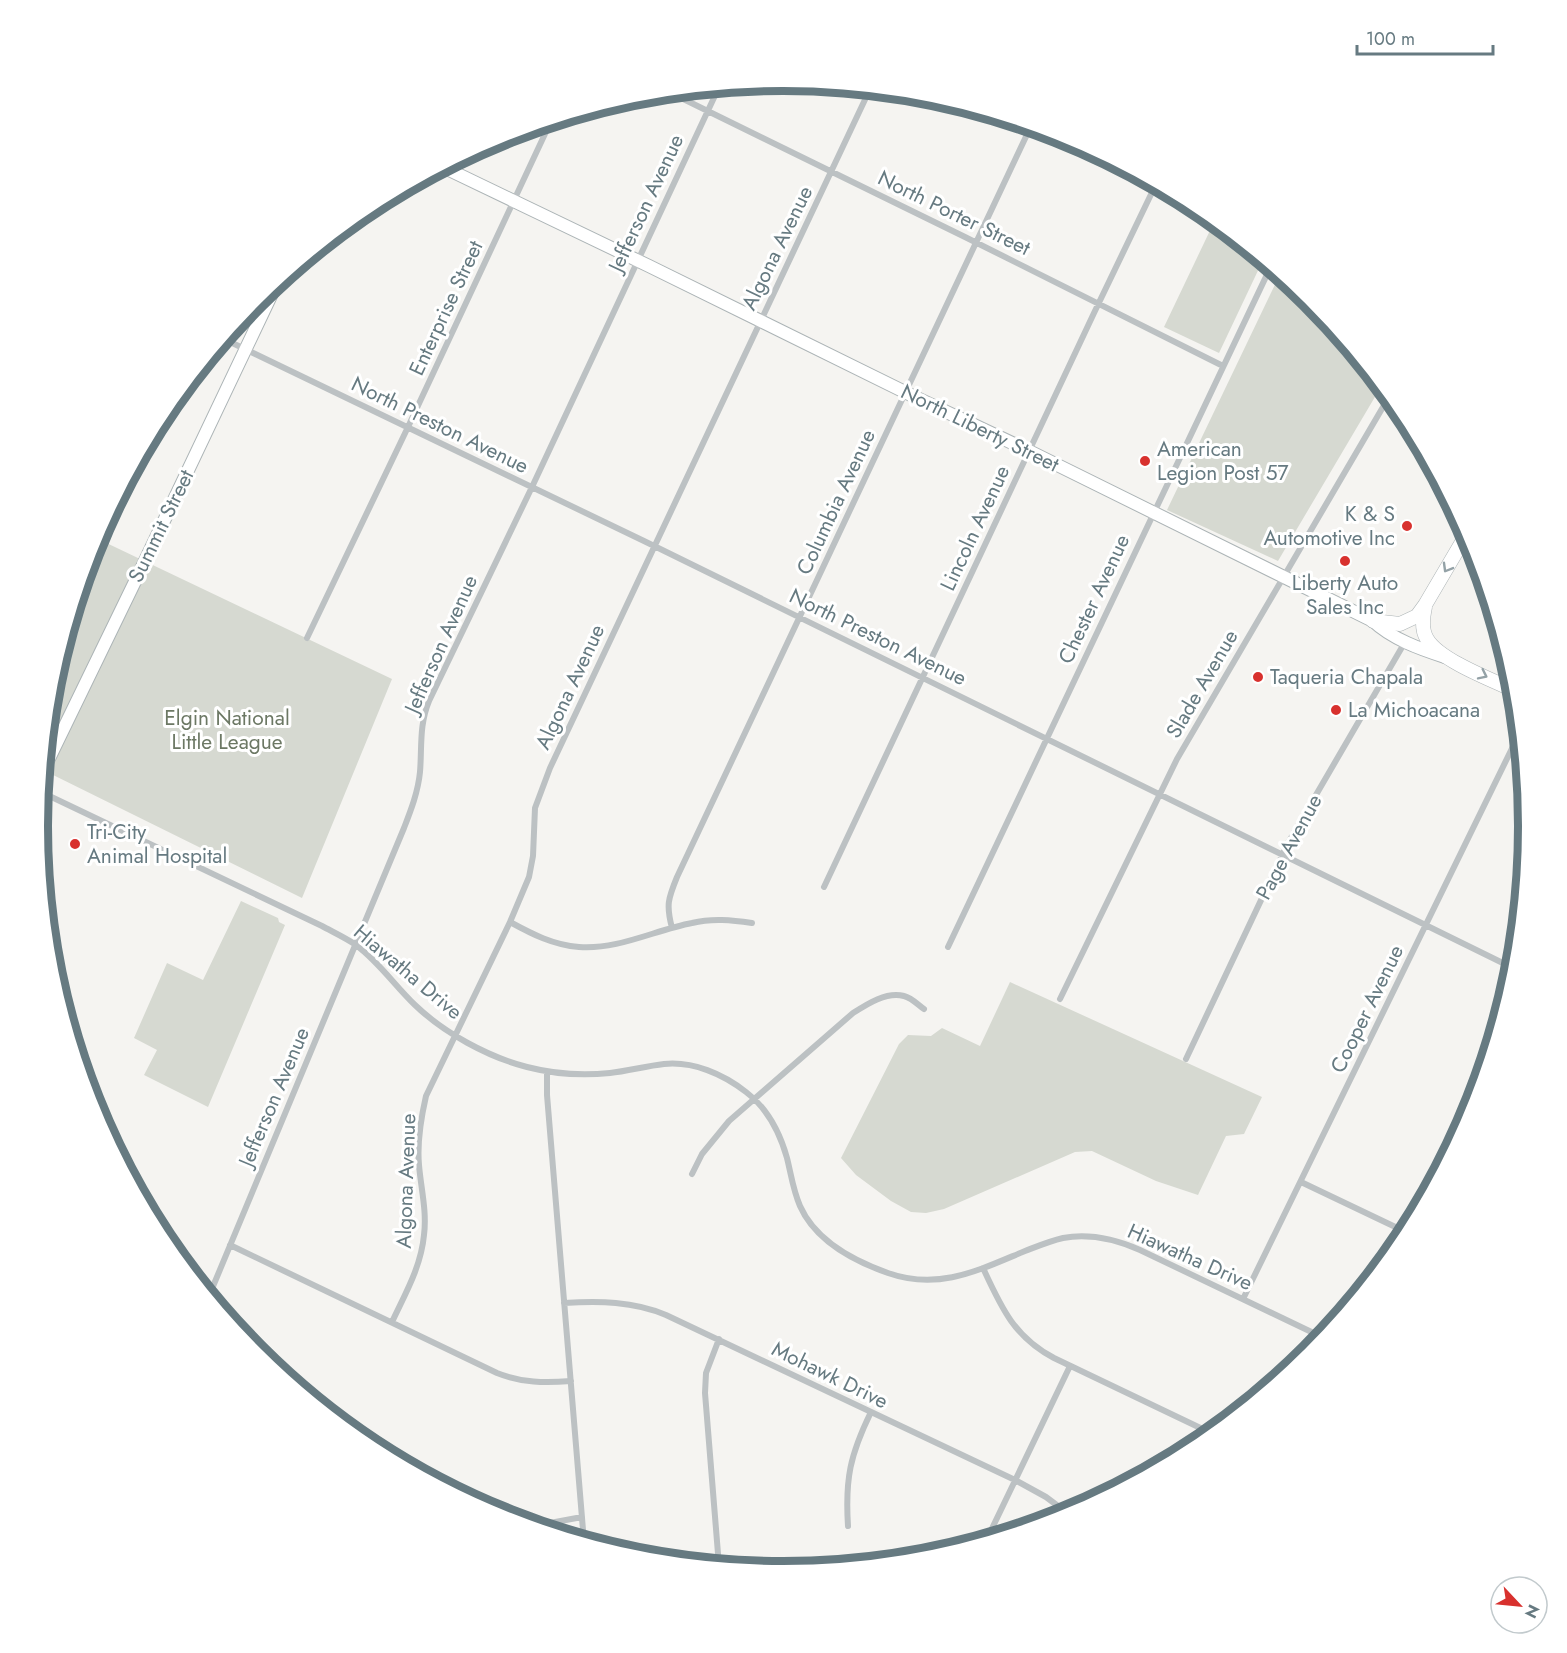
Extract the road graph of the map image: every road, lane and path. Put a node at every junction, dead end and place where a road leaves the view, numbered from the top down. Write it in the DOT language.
graph roads {
  1 [pos="716,95"];
  2 [pos="867,96"];
  3 [pos="681,98"];
  4 [pos="708,111"];
  5 [pos="547,130"];
  6 [pos="1028,133"];
  7 [pos="451,171"];
  8 [pos="832,171"];
  9 [pos="1153,191"];
  10 [pos="514,201"];
  11 [pos="977,243"];
  12 [pos="638,260"];
  13 [pos="1267,273"];
  14 [pos="269,301"];
  15 [pos="1099,303"];
  16 [pos="761,321"];
  17 [pos="231,342"];
  18 [pos="246,350"];
  19 [pos="1223,366"];
  20 [pos="905,392"];
  21 [pos="1385,404"];
  22 [pos="408,427"];
  23 [pos="1029,451"];
  24 [pos="532,487"];
  25 [pos="1153,512"];
  26 [pos="1462,542"];
  27 [pos="655,546"];
  28 [pos="1284,576"];
  29 [pos="1425,605"];
  30 [pos="800,617"];
  31 [pos="1373,621"];
  32 [pos="307,638"];
  33 [pos="1406,642"];
  34 [pos="1449,659"];
  35 [pos="924,678"];
  36 [pos="1506,687"];
  37 [pos="1047,739"];
  38 [pos="1514,744"];
  39 [pos="52,752"];
  40 [pos="1159,794"];
  41 [pos="49,796"];
  42 [pos="1282,854"];
  43 [pos="824,887"];
  44 [pos="510,922"];
  45 [pos="752,923"];
  46 [pos="1427,924"];
  47 [pos="672,928"];
  48 [pos="356,945"];
  49 [pos="948,947"];
  50 [pos="1506,964"];
  51 [pos="1060,999"];
  52 [pos="924,1009"];
  53 [pos="456,1035"];
  54 [pos="1186,1059"];
  55 [pos="547,1071"];
  56 [pos="754,1099"];
  57 [pos="692,1174"];
  58 [pos="1301,1182"];
  59 [pos="1399,1229"];
  60 [pos="230,1245"];
  61 [pos="983,1268"];
  62 [pos="212,1288"];
  63 [pos="1243,1299"];
  64 [pos="564,1303"];
  65 [pos="392,1322"];
  66 [pos="1316,1334"];
  67 [pos="719,1339"];
  68 [pos="1070,1366"];
  69 [pos="571,1381"];
  70 [pos="871,1412"];
  71 [pos="1204,1430"];
  72 [pos="1015,1480"];
  73 [pos="1060,1508"];
  74 [pos="582,1517"];
  75 [pos="550,1524"];
  76 [pos="848,1526"];
  77 [pos="990,1532"];
  78 [pos="583,1534"];
  79 [pos="718,1559"];
  1 -- 4 [label="street, Jefferson Avenue"];
  2 -- 8 [label="street, Algona Avenue"];
  3 -- 4 [label="street, North Porter Street"];
  4 -- 8 [label="street, North Porter Street"];
  4 -- 12 [label="street, Jefferson Avenue"];
  5 -- 10 [label="street, Enterprise Street"];
  6 -- 11 [label="street, Columbia Avenue"];
  7 -- 10 [label="main road, North Liberty Street"];
  8 -- 11 [label="street, North Porter Street"];
  8 -- 16 [label="street, Algona Avenue"];
  9 -- 15 [label="street, Lincoln Avenue"];
  10 -- 12 [label="main road, North Liberty Street"];
  10 -- 22 [label="street, Enterprise Street"];
  11 -- 15 [label="street, North Porter Street"];
  11 -- 20 [label="street, Columbia Avenue"];
  12 -- 16 [label="main road, North Liberty Street"];
  12 -- 24 [label="street, Jefferson Avenue"];
  13 -- 19 [label="street, Chester Avenue"];
  14 -- 18 [label="main road, Summit Street"];
  15 -- 19 [label="street, North Porter Street"];
  15 -- 23 [label="street, Lincoln Avenue"];
  16 -- 20 [label="main road, North Liberty Street"];
  16 -- 27 [label="street, Algona Avenue"];
  17 -- 18 [label="street, North Preston Avenue"];
  18 -- 22 [label="street, North Preston Avenue"];
  18 -- 39 [label="main road, Summit Street"];
  19 -- 25 [label="street, Chester Avenue"];
  20 -- 23 [label="main road, North Liberty Street"];
  20 -- 30 [label="street, Columbia Avenue"];
  21 -- 28 [label="street, Slade Avenue"];
  22 -- 24 [label="street, North Preston Avenue"];
  22 -- 32 [label="street, Enterprise Street"];
  23 -- 25 [label="main road, North Liberty Street"];
  23 -- 35 [label="street, Lincoln Avenue"];
  24 -- 27 [label="street, North Preston Avenue"];
  24 -- 48 [label="street, Jefferson Avenue"];
  25 -- 28 [label="main road, North Liberty Street"];
  25 -- 37 [label="street, Chester Avenue"];
  26 -- 29 [label="main road, one-way"];
  27 -- 30 [label="street, North Preston Avenue"];
  27 -- 44 [label="street, Algona Avenue"];
  28 -- 31 [label="main road, North Liberty Street"];
  28 -- 40 [label="street, Slade Avenue"];
  29 -- 31 [label="main road"];
  29 -- 34 [label="main road"];
  30 -- 35 [label="street, North Preston Avenue"];
  30 -- 47 [label="street, Columbia Avenue"];
  31 -- 33 [label="main road, North Liberty Street"];
  33 -- 34 [label="main road, North Liberty Street"];
  33 -- 42 [label="street, Page Avenue"];
  34 -- 36 [label="main road, North Liberty Street, one-way"];
  35 -- 37 [label="street, North Preston Avenue"];
  35 -- 43 [label="street, Lincoln Avenue"];
  37 -- 40 [label="street, North Preston Avenue"];
  37 -- 49 [label="street, Chester Avenue"];
  38 -- 46 [label="street, Cooper Avenue"];
  40 -- 42 [label="street, North Preston Avenue"];
  40 -- 51 [label="street, Slade Avenue"];
  41 -- 48 [label="street, Hiawatha Drive"];
  42 -- 46 [label="street, North Preston Avenue"];
  42 -- 54 [label="street, Page Avenue"];
  44 -- 47 [label="street"];
  44 -- 53 [label="street, Algona Avenue"];
  45 -- 47 [label="street"];
  46 -- 50 [label="street, North Preston Avenue"];
  46 -- 58 [label="street, Cooper Avenue"];
  48 -- 53 [label="street, Hiawatha Drive"];
  48 -- 60 [label="street, Jefferson Avenue"];
  52 -- 56 [label="street"];
  53 -- 55 [label="street, Hiawatha Drive"];
  53 -- 65 [label="street, Algona Avenue"];
  55 -- 56 [label="street, Hiawatha Drive"];
  55 -- 64 [label="street"];
  56 -- 57 [label="street"];
  56 -- 61 [label="street, Hiawatha Drive"];
  58 -- 59 [label="street"];
  58 -- 63 [label="street, Cooper Avenue"];
  60 -- 62 [label="street, Jefferson Avenue"];
  60 -- 65 [label="street"];
  61 -- 63 [label="street, Hiawatha Drive"];
  61 -- 68 [label="street"];
  63 -- 66 [label="street, Hiawatha Drive"];
  64 -- 67 [label="street, Mohawk Drive"];
  64 -- 69 [label="street"];
  65 -- 69 [label="street"];
  67 -- 70 [label="street, Mohawk Drive"];
  67 -- 79 [label="street"];
  68 -- 71 [label="street"];
  68 -- 72 [label="street"];
  69 -- 74 [label="street"];
  70 -- 72 [label="street, Mohawk Drive"];
  70 -- 76 [label="street"];
  72 -- 73 [label="street, Mohawk Drive"];
  72 -- 77 [label="street"];
  74 -- 75 [label="street"];
  74 -- 78 [label="street"];
}
